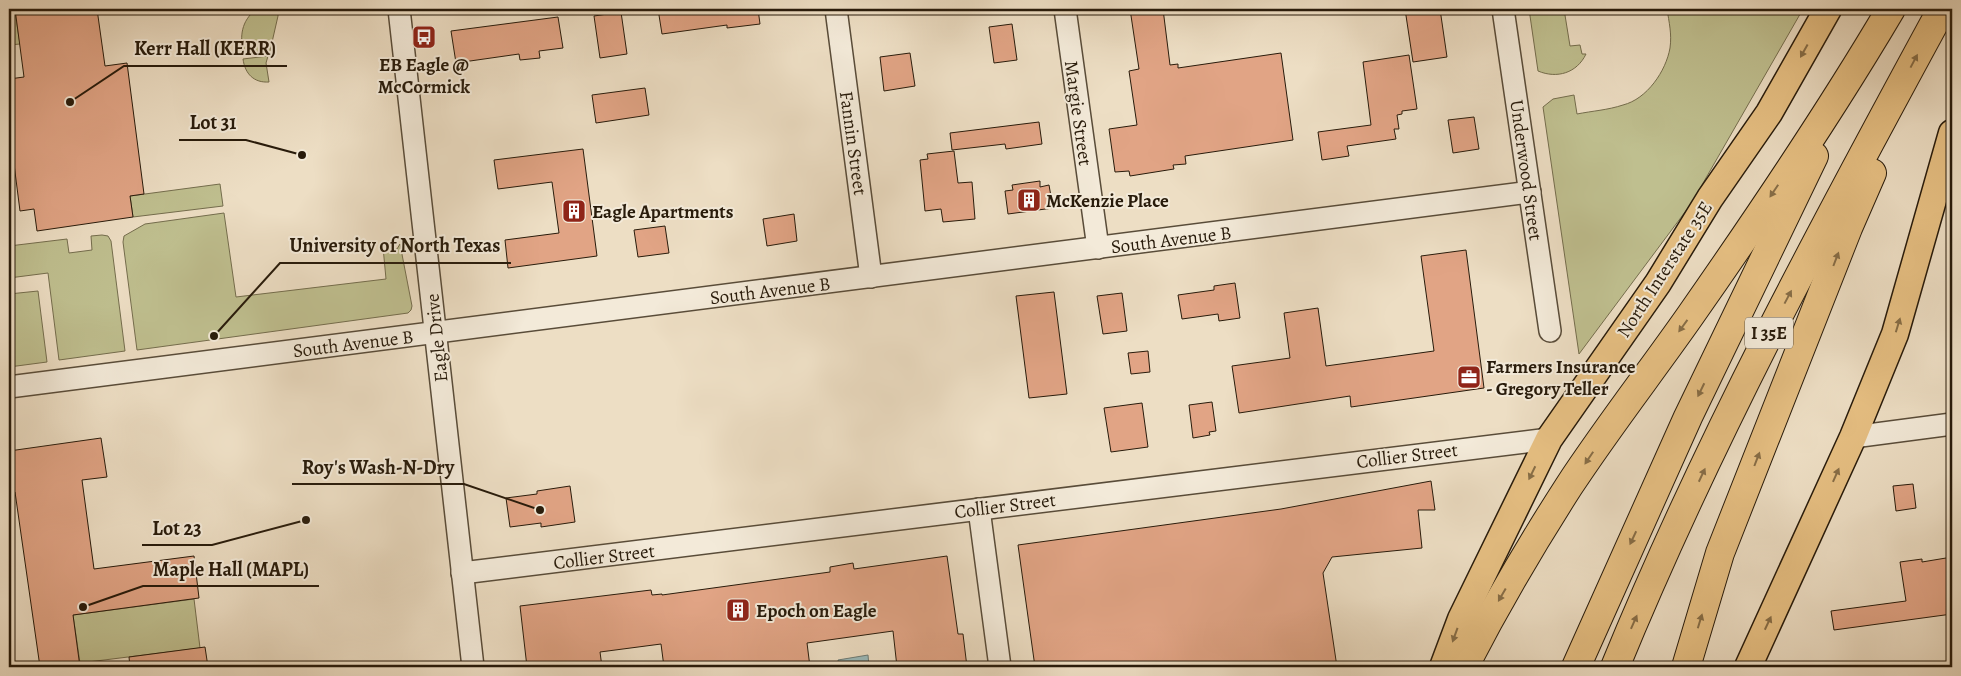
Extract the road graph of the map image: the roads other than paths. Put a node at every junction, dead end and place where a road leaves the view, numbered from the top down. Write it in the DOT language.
graph roads {
  1 [pos="399,9"];
  2 [pos="836,9"];
  3 [pos="1065,9"];
  4 [pos="1503,9"];
  5 [pos="1828,9"];
  6 [pos="1891,9"];
  7 [pos="1942,9"];
  8 [pos="1859,63"];
  9 [pos="1900,85"];
  10 [pos="1952,133"];
  11 [pos="1530,192"];
  12 [pos="1098,248"];
  13 [pos="872,277"];
  14 [pos="1550,330"];
  15 [pos="435,333"];
  16 [pos="9,388"];
  17 [pos="1952,424"];
  18 [pos="1853,438"];
  19 [pos="1549,439"];
  20 [pos="979,509"];
  21 [pos="462,573"];
  22 [pos="473,667"];
  23 [pos="1000,667"];
  24 [pos="1443,667"];
  25 [pos="1464,667"];
  26 [pos="1576,667"];
  27 [pos="1615,667"];
  28 [pos="1686,667"];
  29 [pos="1748,667"];
  1 -- 15 [label="street, Eagle Drive"];
  2 -- 13 [label="street, Fannin Street"];
  3 -- 12 [label="street, Margie Street"];
  4 -- 11 [label="street, Underwood Street"];
  5 -- 19 [label="main road, North Interstate 35E, one-way"];
  6 -- 8 [label="highway, I 35E"];
  9 -- 7 [label="highway, I 35E, one-way"];
  8 -- 25 [label="highway, one-way"];
  8 -- 26 [label="highway, I 35E, one-way"];
  27 -- 9 [label="highway, I 35E, one-way"];
  28 -- 9 [label="highway, one-way"];
  18 -- 10 [label="main road, one-way"];
  11 -- 12 [label="street, South Avenue B"];
  11 -- 14 [label="street, Underwood Street"];
  12 -- 13 [label="street, South Avenue B"];
  13 -- 15 [label="street, South Avenue B"];
  15 -- 16 [label="street, South Avenue B"];
  15 -- 21 [label="street, Eagle Drive"];
  17 -- 18 [label="street"];
  29 -- 18 [label="main road, one-way"];
  19 -- 20 [label="street, Collier Street"];
  19 -- 24 [label="main road, North Interstate 35E, one-way"];
  20 -- 21 [label="street, Collier Street"];
  20 -- 23 [label="street"];
  21 -- 22 [label="street, Eagle Drive"];
}
